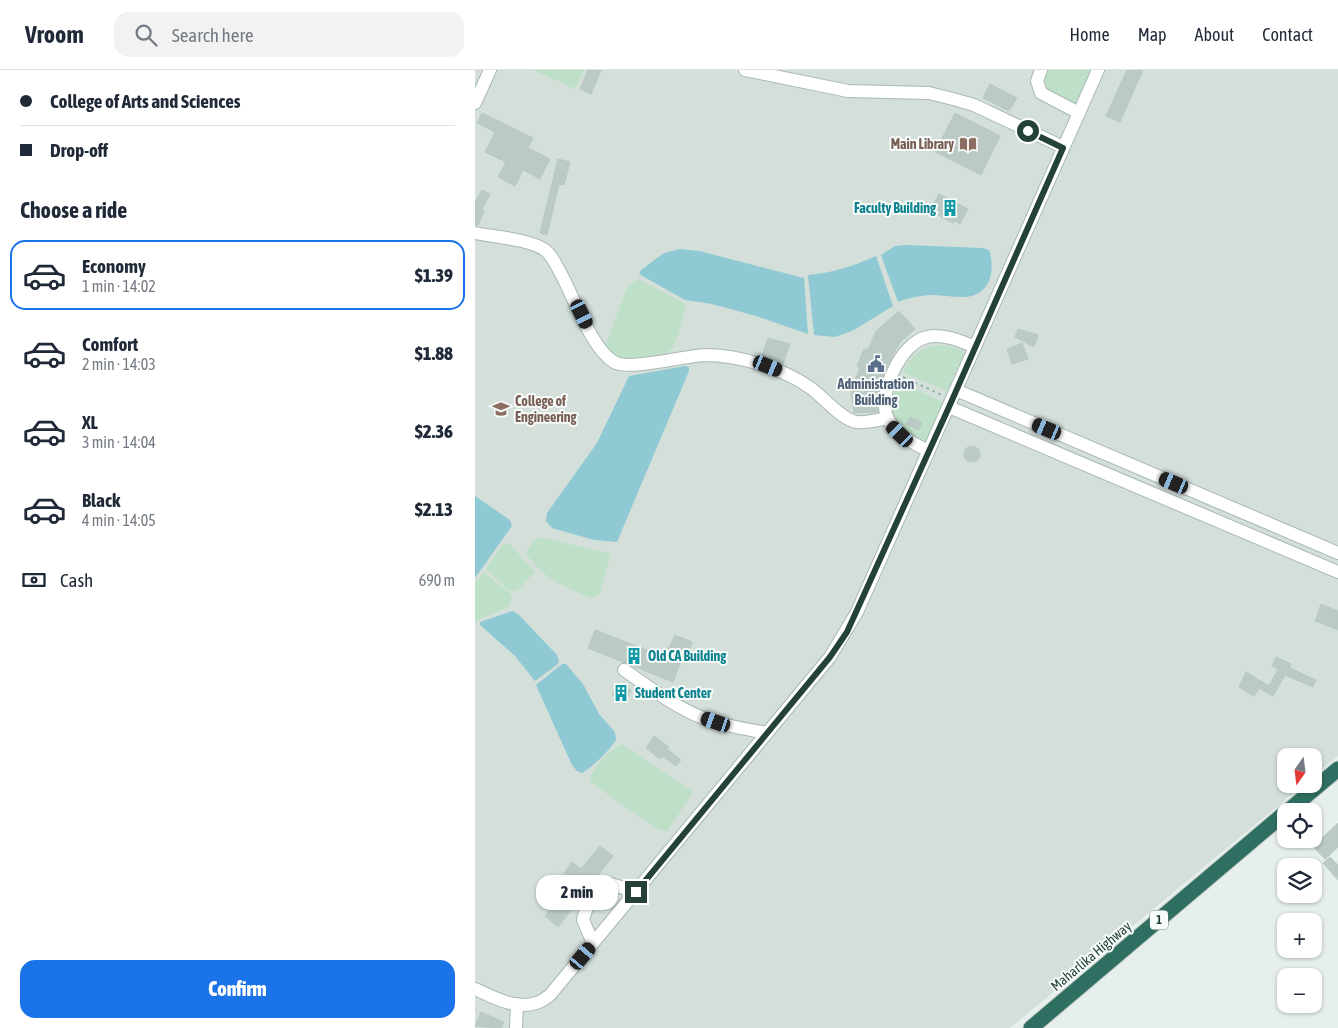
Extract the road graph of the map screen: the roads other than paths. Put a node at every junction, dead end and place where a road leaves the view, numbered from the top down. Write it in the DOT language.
graph roads {
  1 [pos="490,70"];
  2 [pos="745,70"];
  3 [pos="1041,70"];
  4 [pos="1098,70"];
  5 [pos="475,103"];
  6 [pos="1079,113"];
  7 [pos="1063,148"];
  8 [pos="475,233"];
  9 [pos="975,347"];
  10 [pos="952,399"];
  11 [pos="887,418"];
  12 [pos="929,452"];
  13 [pos="1338,553"];
  14 [pos="1338,572"];
  15 [pos="624,670"];
  16 [pos="767,733"];
  17 [pos="1338,769"];
  18 [pos="1298,803"];
  19 [pos="1277,820"];
  20 [pos="636,892"];
  21 [pos="593,943"];
  22 [pos="475,989"];
  23 [pos="517,1004"];
  24 [pos="516,1028"];
  25 [pos="1031,1028"];
  1 -- 5 [label="street"];
  2 -- 7 [label="street"];
  3 -- 6 [label="street"];
  4 -- 6 [label="street"];
  6 -- 7 [label="street"];
  7 -- 9 [label="street"];
  8 -- 11 [label="street"];
  9 -- 10 [label="street"];
  9 -- 11 [label="street"];
  10 -- 12 [label="street"];
  10 -- 13 [label="street"];
  10 -- 14 [label="street"];
  11 -- 12 [label="street"];
  12 -- 16 [label="street"];
  15 -- 16 [label="street"];
  16 -- 20 [label="street"];
  17 -- 18 [label="highway, Maharlika Highway / 1"];
  19 -- 25 [label="highway, Maharlika Highway / 1"];
  20 -- 21 [label="street"];
  20 -- 21 [label="street"];
  21 -- 23 [label="street"];
  22 -- 23 [label="street"];
  23 -- 24 [label="street"];
}
